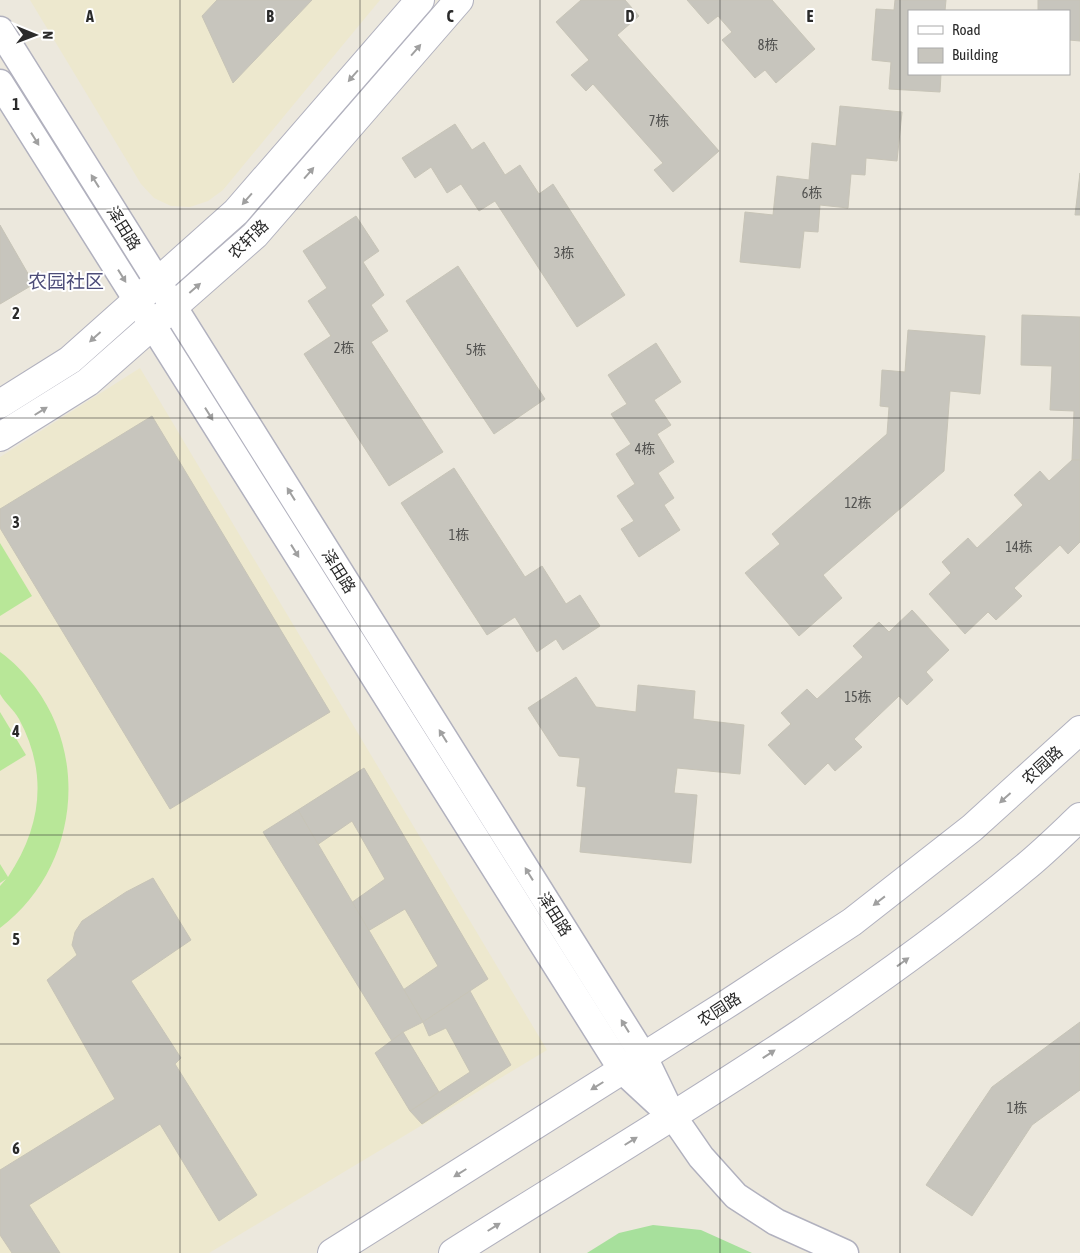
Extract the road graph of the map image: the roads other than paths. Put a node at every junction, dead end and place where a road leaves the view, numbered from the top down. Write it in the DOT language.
graph roads {
  1 [pos="420,0"];
  2 [pos="459,0"];
  3 [pos="0,30"];
  4 [pos="0,83"];
  5 [pos="158,282"];
  6 [pos="137,300"];
  7 [pos="173,307"];
  8 [pos="152,325"];
  9 [pos="0,404"];
  10 [pos="0,437"];
  11 [pos="1080,730"];
  12 [pos="1080,817"];
  13 [pos="633,1063"];
  14 [pos="672,1116"];
  15 [pos="332,1253"];
  16 [pos="452,1253"];
  17 [pos="845,1253"];
  1 -- 5 [label="main road, 农轩路, one-way"];
  7 -- 2 [label="main road, 农轩路, one-way"];
  5 -- 3 [label="street, 泽田路, one-way"];
  4 -- 6 [label="street, 泽田路, one-way"];
  5 -- 6 [label="main road, 农轩路"];
  5 -- 7 [label="street, 泽田路"];
  6 -- 8 [label="street, 泽田路"];
  6 -- 9 [label="main road, 农轩路, one-way"];
  7 -- 8 [label="main road, 农轩路"];
  13 -- 7 [label="street, 泽田路, one-way"];
  10 -- 8 [label="main road, 农轩路, one-way"];
  8 -- 13 [label="street, 泽田路, one-way"];
  11 -- 13 [label="main road, 农园路, one-way"];
  14 -- 12 [label="main road, one-way"];
  13 -- 14 [label="street, 泽田路"];
  13 -- 15 [label="main road, 农园路, one-way"];
  16 -- 14 [label="main road, one-way"];
  14 -- 17 [label="street, 泽田路"];
}
